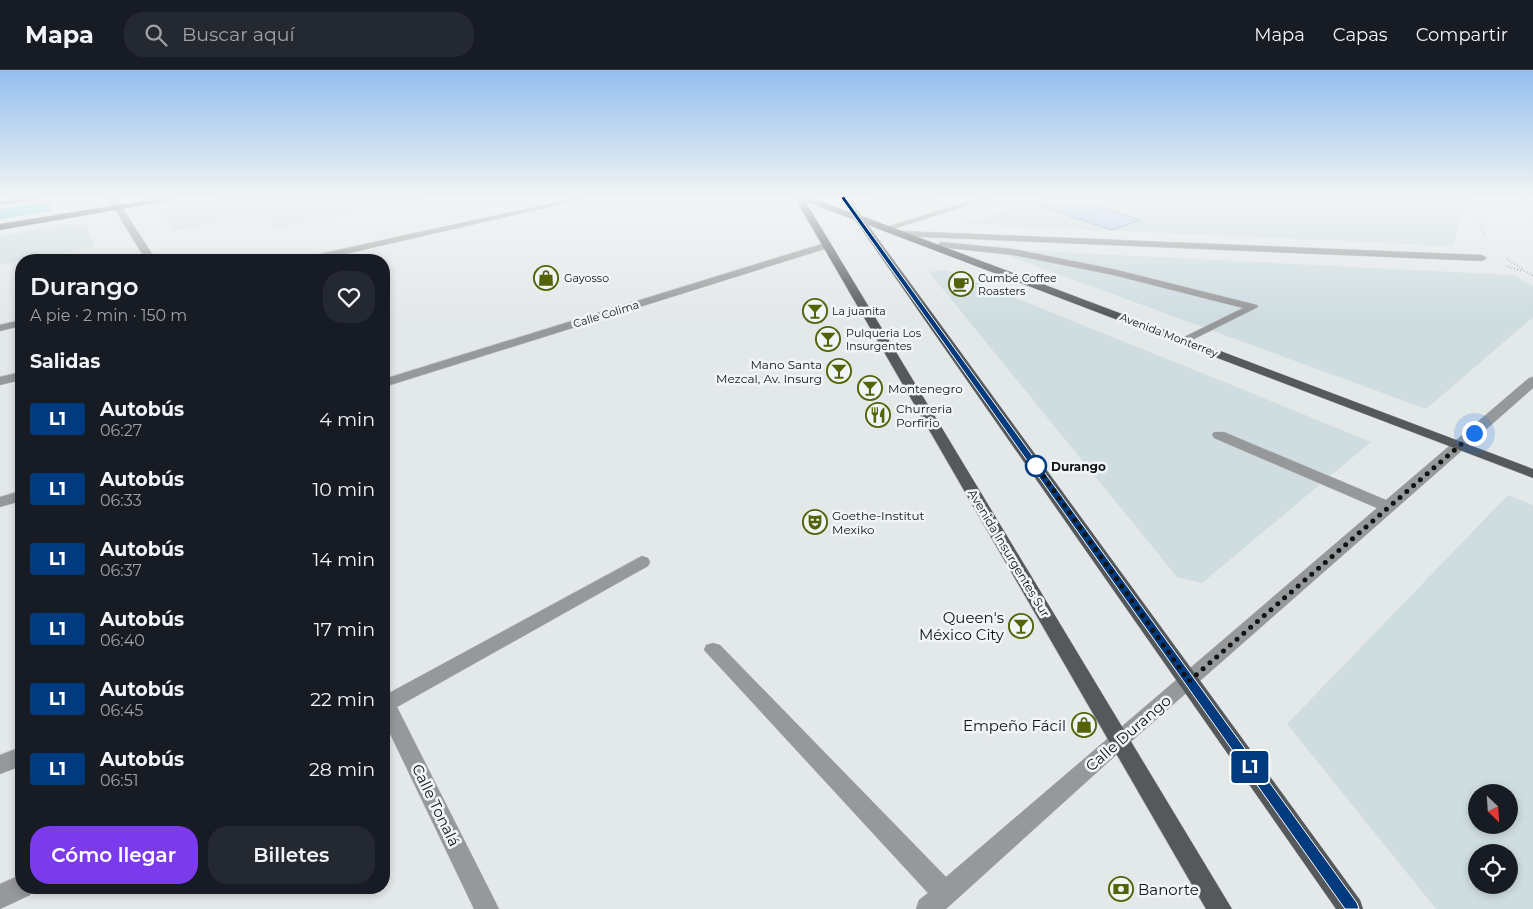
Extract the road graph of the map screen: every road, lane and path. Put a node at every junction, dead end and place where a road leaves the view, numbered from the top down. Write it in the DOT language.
graph roads {
  1 [pos="136,237"];
  2 [pos="408,237"];
  3 [pos="823,237"];
  4 [pos="872,237"];
  5 [pos="911,237"];
  6 [pos="978,237"];
  7 [pos="1486,237"];
  8 [pos="1487,240"];
  9 [pos="927,243"];
  10 [pos="828,245"];
  11 [pos="147,254"];
  12 [pos="333,254"];
  13 [pos="1482,258"];
  14 [pos="1506,258"];
  15 [pos="1533,276"];
  16 [pos="15,325"];
  17 [pos="0,328"];
  18 [pos="1184,341"];
  19 [pos="15,377"];
  20 [pos="0,381"];
  21 [pos="390,381"];
  22 [pos="1533,381"];
  23 [pos="1220,435"];
  24 [pos="1459,446"];
  25 [pos="1533,474"];
  26 [pos="15,498"];
  27 [pos="0,502"];
  28 [pos="1388,507"];
  29 [pos="642,562"];
  30 [pos="713,650"];
  31 [pos="1189,681"];
  32 [pos="390,700"];
  33 [pos="390,715"];
  34 [pos="1119,740"];
  35 [pos="15,759"];
  36 [pos="0,765"];
  37 [pos="15,890"];
  38 [pos="945,894"];
  39 [pos="0,898"];
  40 [pos="487,909"];
  41 [pos="928,909"];
  42 [pos="1220,909"];
  43 [pos="1351,909"];
  1 -- 11 [label="street"];
  2 -- 12 [label="street"];
  3 -- 10 [label="main road, Avenida Insurgentes Sur"];
  4 -- 31 [label="main road"];
  5 -- 9 [label="main road, Avenida Monterrey"];
  6 -- 13 [label="street"];
  7 -- 8 [label="path"];
  9 -- 18 [label="main road, Avenida Monterrey"];
  9 -- 18 [label="street"];
  10 -- 21 [label="street, Calle Colima"];
  10 -- 34 [label="main road, Avenida Insurgentes Sur"];
  14 -- 15 [label="path"];
  16 -- 17 [label="street"];
  18 -- 24 [label="main road, Avenida Monterrey"];
  19 -- 20 [label="street"];
  22 -- 24 [label="street, Calle Durango"];
  23 -- 28 [label="street"];
  24 -- 25 [label="main road, Avenida Monterrey"];
  24 -- 28 [label="street, Calle Durango"];
  26 -- 27 [label="street"];
  28 -- 31 [label="street, Calle Durango"];
  29 -- 32 [label="street"];
  30 -- 38 [label="street"];
  31 -- 34 [label="street, Calle Durango"];
  31 -- 43 [label="main road"];
  33 -- 40 [label="street, Calle Tonalá"];
  34 -- 38 [label="street, Calle Durango"];
  34 -- 42 [label="main road, Avenida Insurgentes Sur"];
  35 -- 36 [label="street"];
  37 -- 39 [label="street"];
  38 -- 41 [label="street, Calle Durango"];
}
